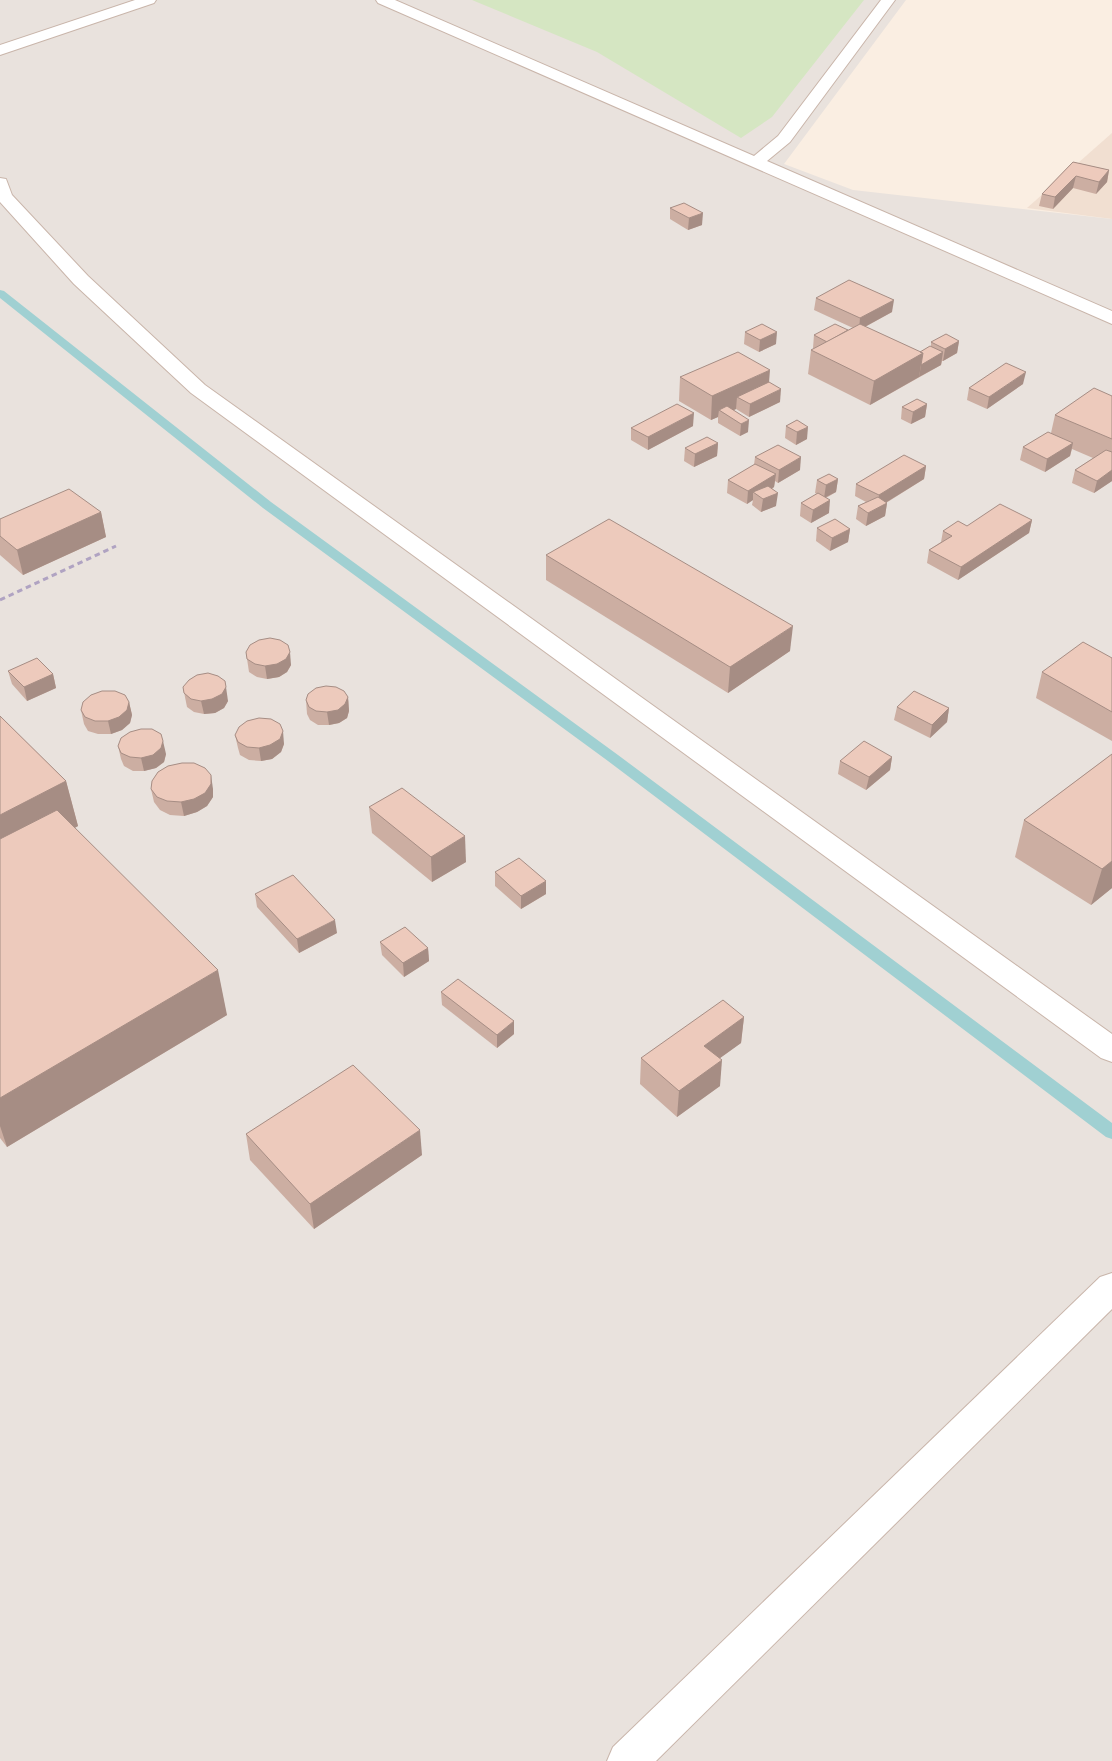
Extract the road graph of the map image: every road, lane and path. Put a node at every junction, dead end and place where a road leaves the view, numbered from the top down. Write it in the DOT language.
graph roads {
  1 [pos="149,0"];
  2 [pos="383,0"];
  3 [pos="888,0"];
  4 [pos="1,54"];
  5 [pos="756,162"];
  6 [pos="0,183"];
  7 [pos="1112,318"];
  8 [pos="1112,1050"];
  9 [pos="1112,1287"];
  10 [pos="627,1761"];
  1 -- 4 [label="lane"];
  2 -- 5 [label="lane"];
  3 -- 5 [label="lane"];
  5 -- 7 [label="lane"];
  6 -- 8 [label="lane"];
  9 -- 10 [label="lane"];
}
